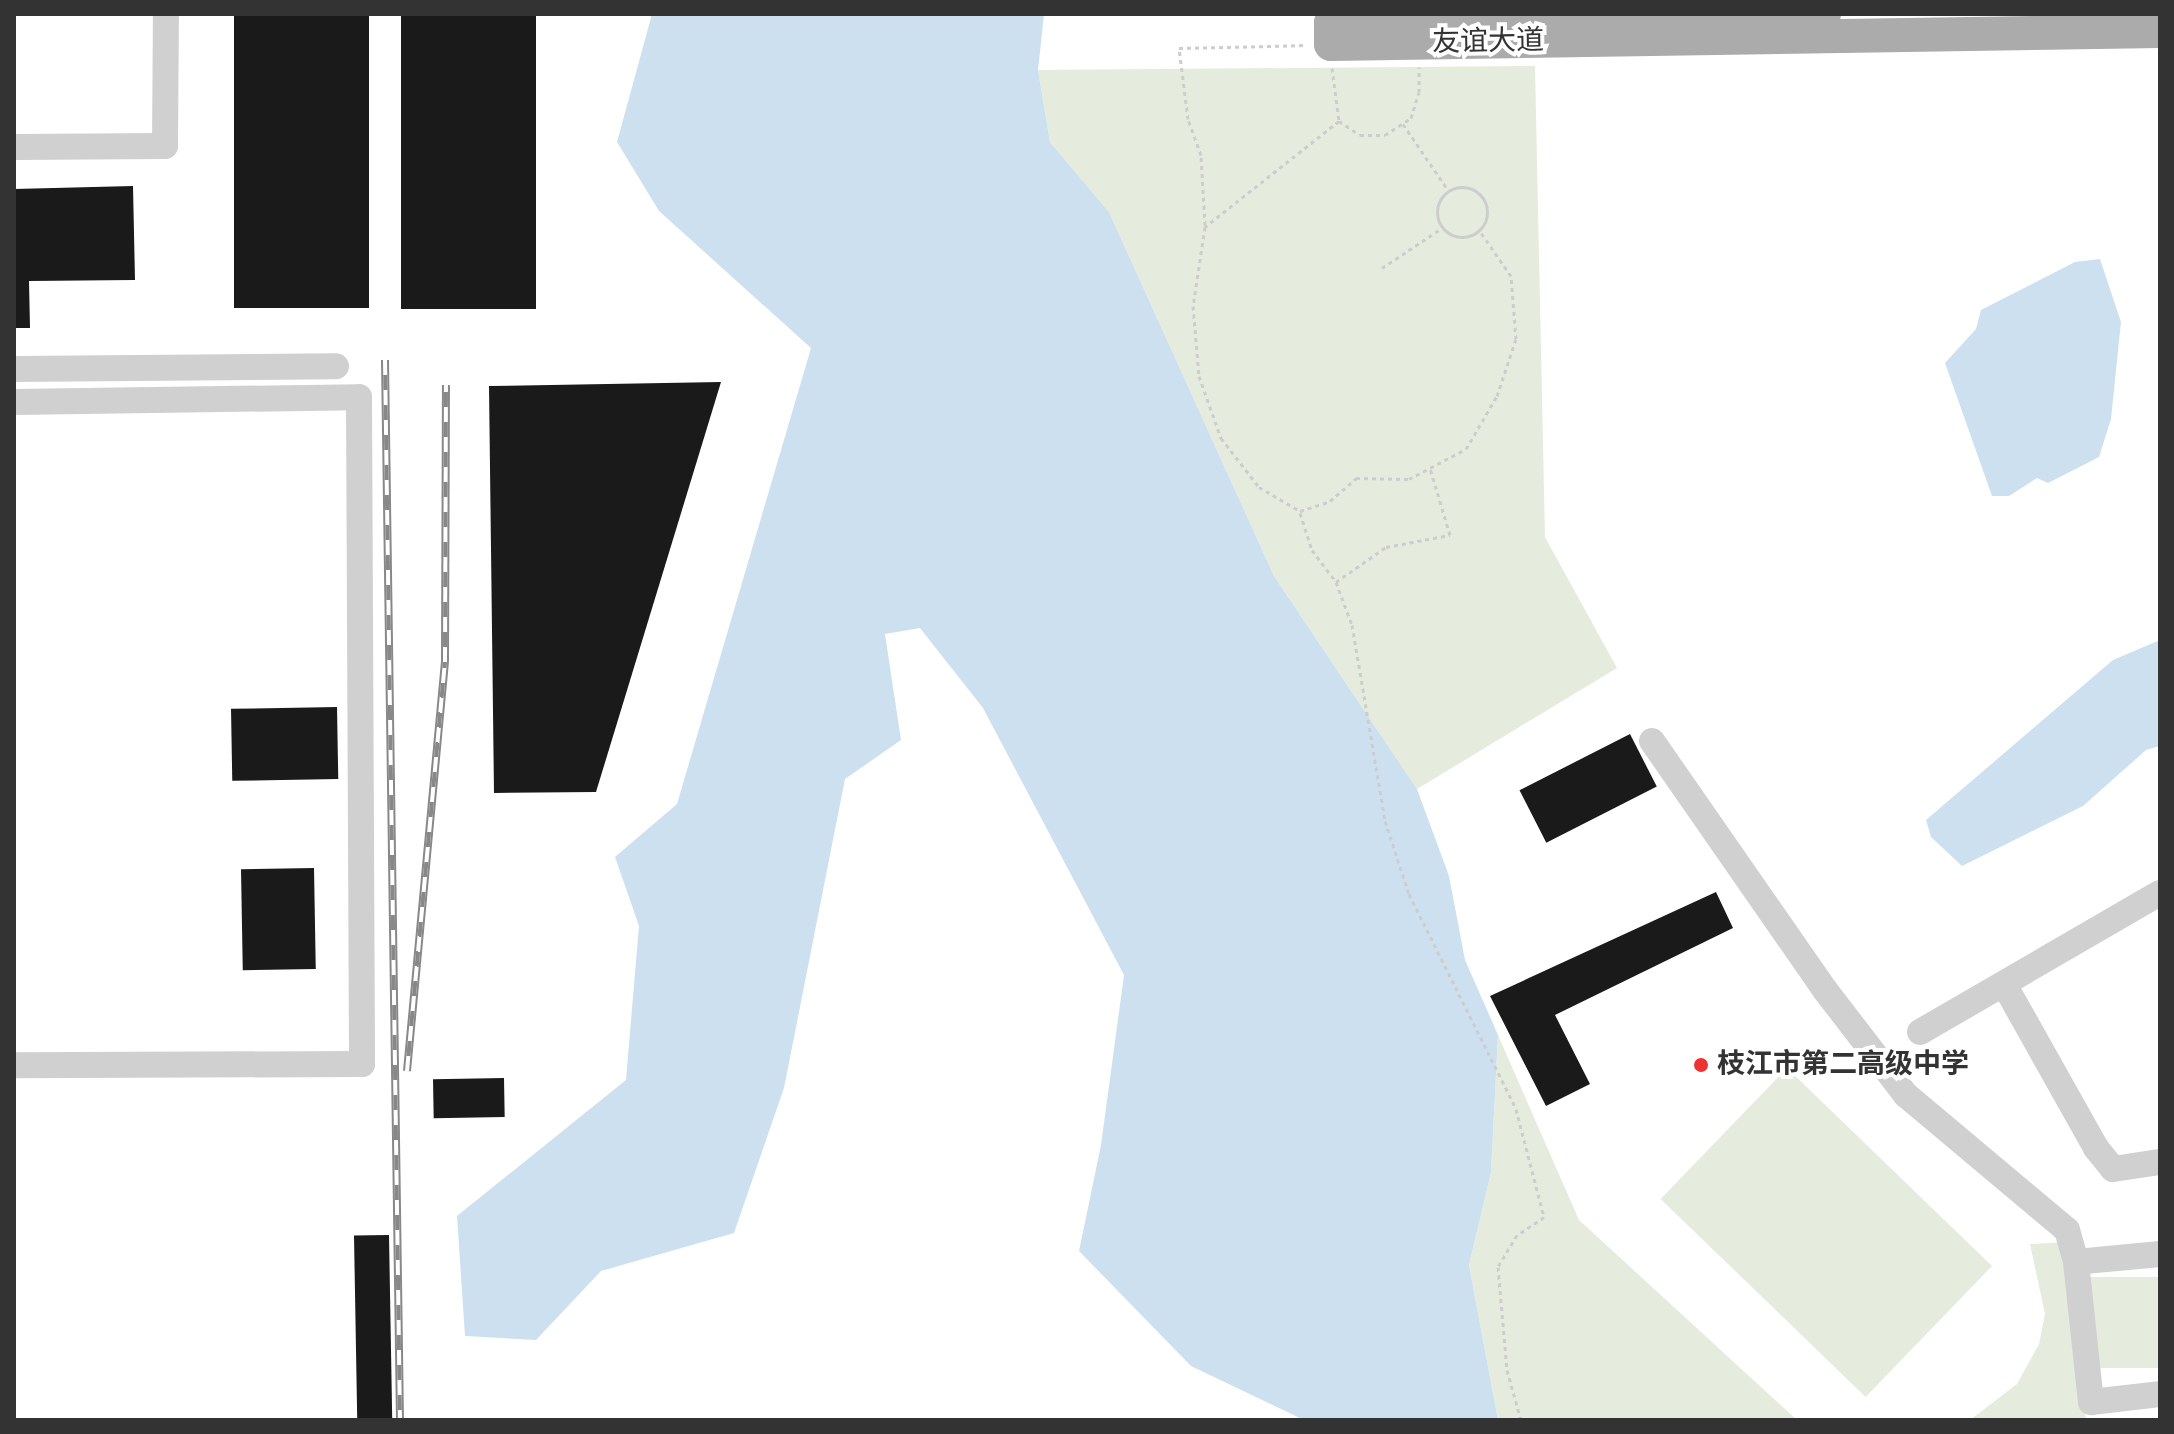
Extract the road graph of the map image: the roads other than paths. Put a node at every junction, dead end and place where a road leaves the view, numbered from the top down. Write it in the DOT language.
graph roads {
  1 [pos="166,14"];
  2 [pos="1824,14"];
  3 [pos="2160,31"];
  4 [pos="14,147"];
  5 [pos="336,366"];
  6 [pos="14,369"];
  7 [pos="14,402"];
  8 [pos="1652,741"];
  9 [pos="2160,893"];
  10 [pos="2004,984"];
  11 [pos="1920,1032"];
  12 [pos="14,1065"];
  13 [pos="2160,1162"];
  14 [pos="2160,1254"];
  15 [pos="2076,1262"];
  16 [pos="2160,1394"];
  1 -- 4 [label="street"];
  2 -- 3 [label="main road, 友谊大道"];
  5 -- 6 [label="street"];
  7 -- 12 [label="street"];
  8 -- 15 [label="street"];
  9 -- 10 [label="street"];
  10 -- 11 [label="street"];
  10 -- 13 [label="street"];
  14 -- 15 [label="street"];
  15 -- 16 [label="street"];
}
